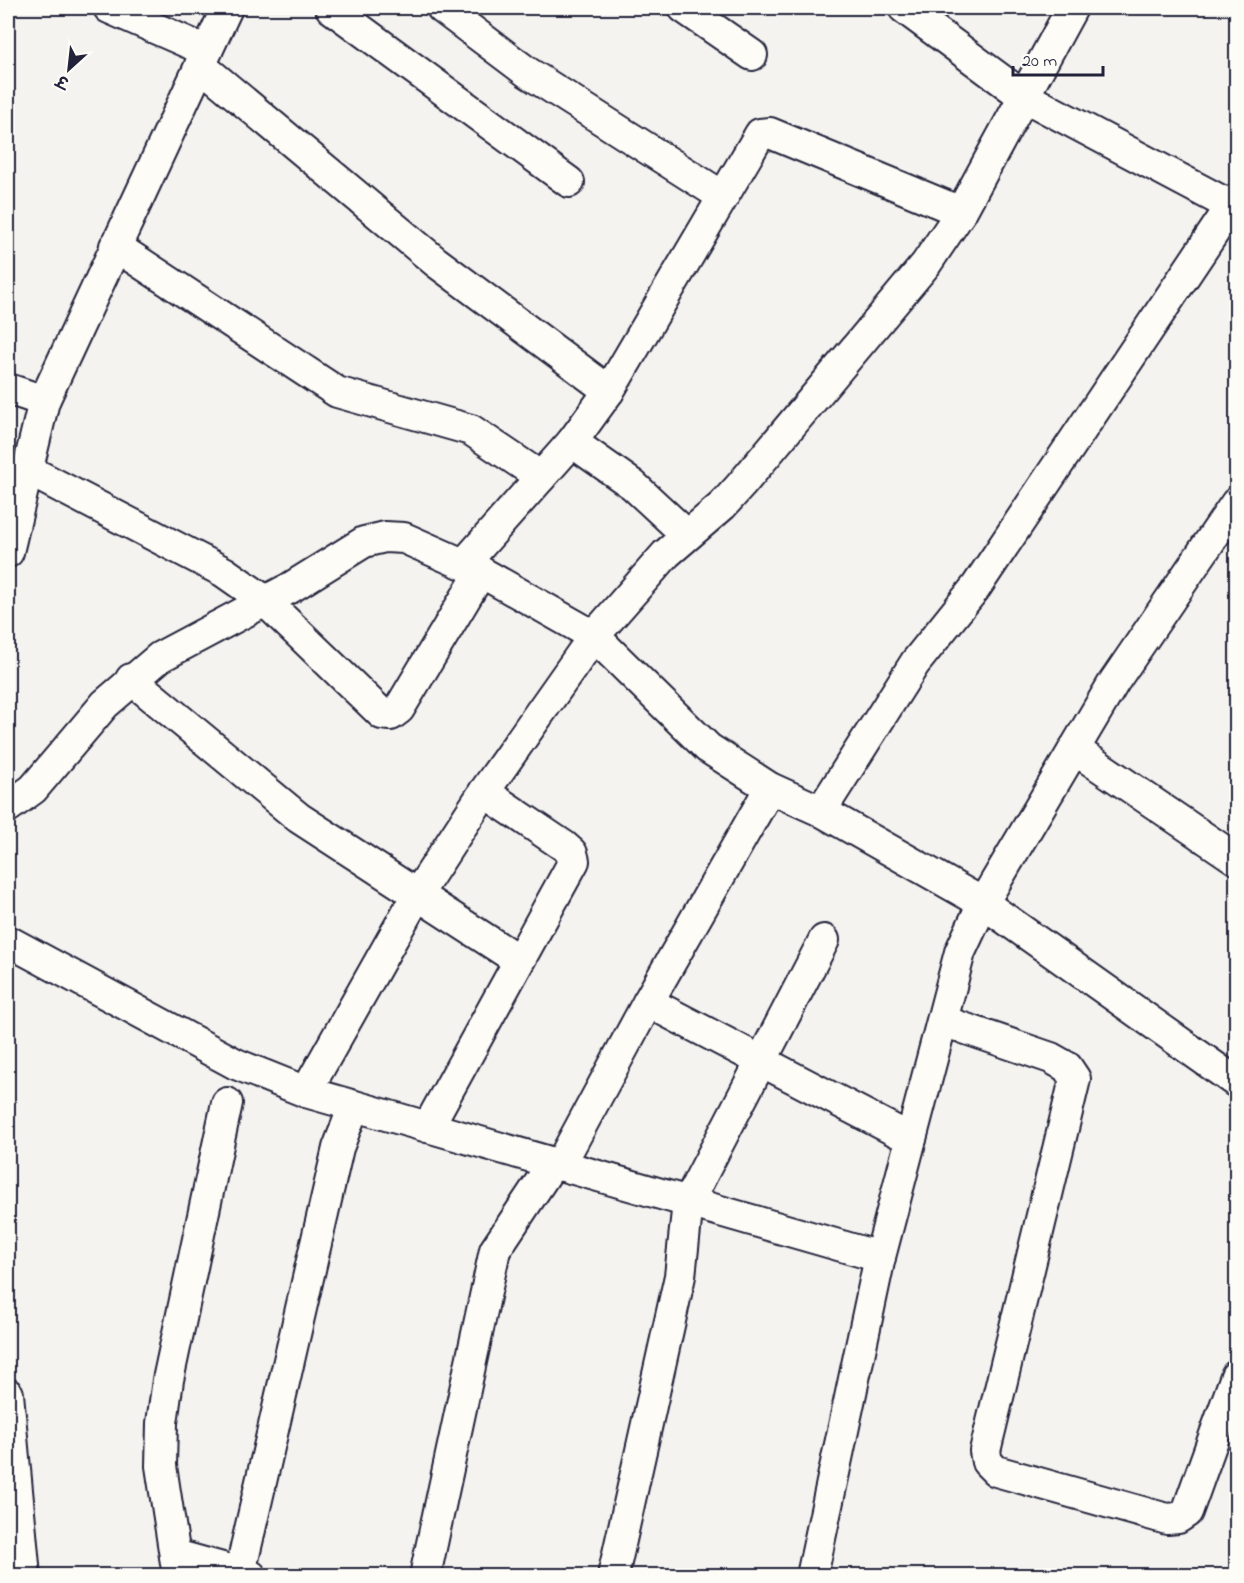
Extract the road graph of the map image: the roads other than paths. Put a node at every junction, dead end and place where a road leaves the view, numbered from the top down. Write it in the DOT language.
graph roads {
  1 [pos="109,8"];
  2 [pos="227,8"];
  3 [pos="331,8"];
  4 [pos="441,8"];
  5 [pos="904,8"];
  6 [pos="1072,8"];
  7 [pos="692,10"];
  8 [pos="752,55"];
  9 [pos="204,58"];
  10 [pos="1023,96"];
  11 [pos="569,182"];
  12 [pos="722,196"];
  13 [pos="1234,203"];
  14 [pos="961,212"];
  15 [pos="115,246"];
  16 [pos="8,389"];
  17 [pos="609,391"];
  18 [pos="44,401"];
  19 [pos="572,442"];
  20 [pos="26,469"];
  21 [pos="541,477"];
  22 [pos="1236,503"];
  23 [pos="687,535"];
  24 [pos="8,552"];
  25 [pos="473,568"];
  26 [pos="264,600"];
  27 [pos="594,636"];
  28 [pos="131,679"];
  29 [pos="1074,749"];
  30 [pos="770,788"];
  31 [pos="484,792"];
  32 [pos="8,807"];
  33 [pos="821,811"];
  34 [pos="1236,859"];
  35 [pos="417,895"];
  36 [pos="983,903"];
  37 [pos="824,940"];
  38 [pos="8,941"];
  39 [pos="518,960"];
  40 [pos="648,1002"];
  41 [pos="943,1021"];
  42 [pos="760,1060"];
  43 [pos="1236,1082"];
  44 [pos="306,1092"];
  45 [pos="227,1103"];
  46 [pos="354,1106"];
  47 [pos="428,1127"];
  48 [pos="911,1139"];
  49 [pos="560,1165"];
  50 [pos="688,1202"];
  51 [pos="879,1257"];
  52 [pos="1236,1376"];
  53 [pos="8,1394"];
  54 [pos="176,1565"];
  55 [pos="245,1574"];
  56 [pos="25,1575"];
  57 [pos="425,1575"];
  58 [pos="613,1575"];
  59 [pos="812,1575"];
  1 -- 9 [label="street"];
  2 -- 9 [label="street"];
  3 -- 11 [label="street"];
  4 -- 12 [label="street"];
  5 -- 10 [label="street"];
  6 -- 10 [label="street"];
  7 -- 8 [label="street"];
  9 -- 15 [label="street"];
  9 -- 17 [label="street"];
  10 -- 13 [label="street"];
  10 -- 14 [label="street"];
  12 -- 14 [label="street"];
  12 -- 17 [label="street"];
  13 -- 33 [label="street"];
  14 -- 23 [label="street"];
  15 -- 18 [label="street"];
  15 -- 21 [label="street"];
  16 -- 18 [label="street"];
  17 -- 19 [label="street"];
  18 -- 20 [label="street"];
  19 -- 21 [label="street"];
  19 -- 23 [label="street"];
  20 -- 24 [label="street"];
  20 -- 26 [label="street"];
  21 -- 25 [label="street"];
  22 -- 29 [label="street"];
  23 -- 27 [label="street"];
  25 -- 26 [label="street"];
  25 -- 26 [label="street"];
  25 -- 27 [label="street"];
  26 -- 28 [label="street"];
  27 -- 30 [label="street"];
  27 -- 31 [label="street"];
  28 -- 32 [label="street"];
  28 -- 35 [label="street"];
  29 -- 34 [label="street"];
  29 -- 36 [label="street"];
  30 -- 33 [label="street"];
  30 -- 40 [label="street"];
  31 -- 35 [label="street"];
  31 -- 39 [label="street"];
  33 -- 36 [label="street"];
  35 -- 39 [label="street"];
  35 -- 44 [label="street"];
  36 -- 41 [label="street"];
  36 -- 43 [label="street"];
  37 -- 42 [label="street"];
  38 -- 44 [label="street"];
  39 -- 47 [label="street"];
  40 -- 42 [label="street"];
  40 -- 49 [label="street"];
  41 -- 48 [label="street"];
  41 -- 52 [label="street"];
  42 -- 48 [label="street"];
  42 -- 50 [label="street"];
  44 -- 46 [label="street"];
  45 -- 54 [label="street"];
  46 -- 47 [label="street"];
  46 -- 55 [label="street"];
  47 -- 49 [label="street"];
  48 -- 51 [label="street"];
  49 -- 50 [label="street"];
  49 -- 57 [label="street"];
  50 -- 51 [label="street"];
  50 -- 58 [label="street"];
  51 -- 59 [label="street"];
  53 -- 56 [label="street"];
  54 -- 55 [label="street"];
}
